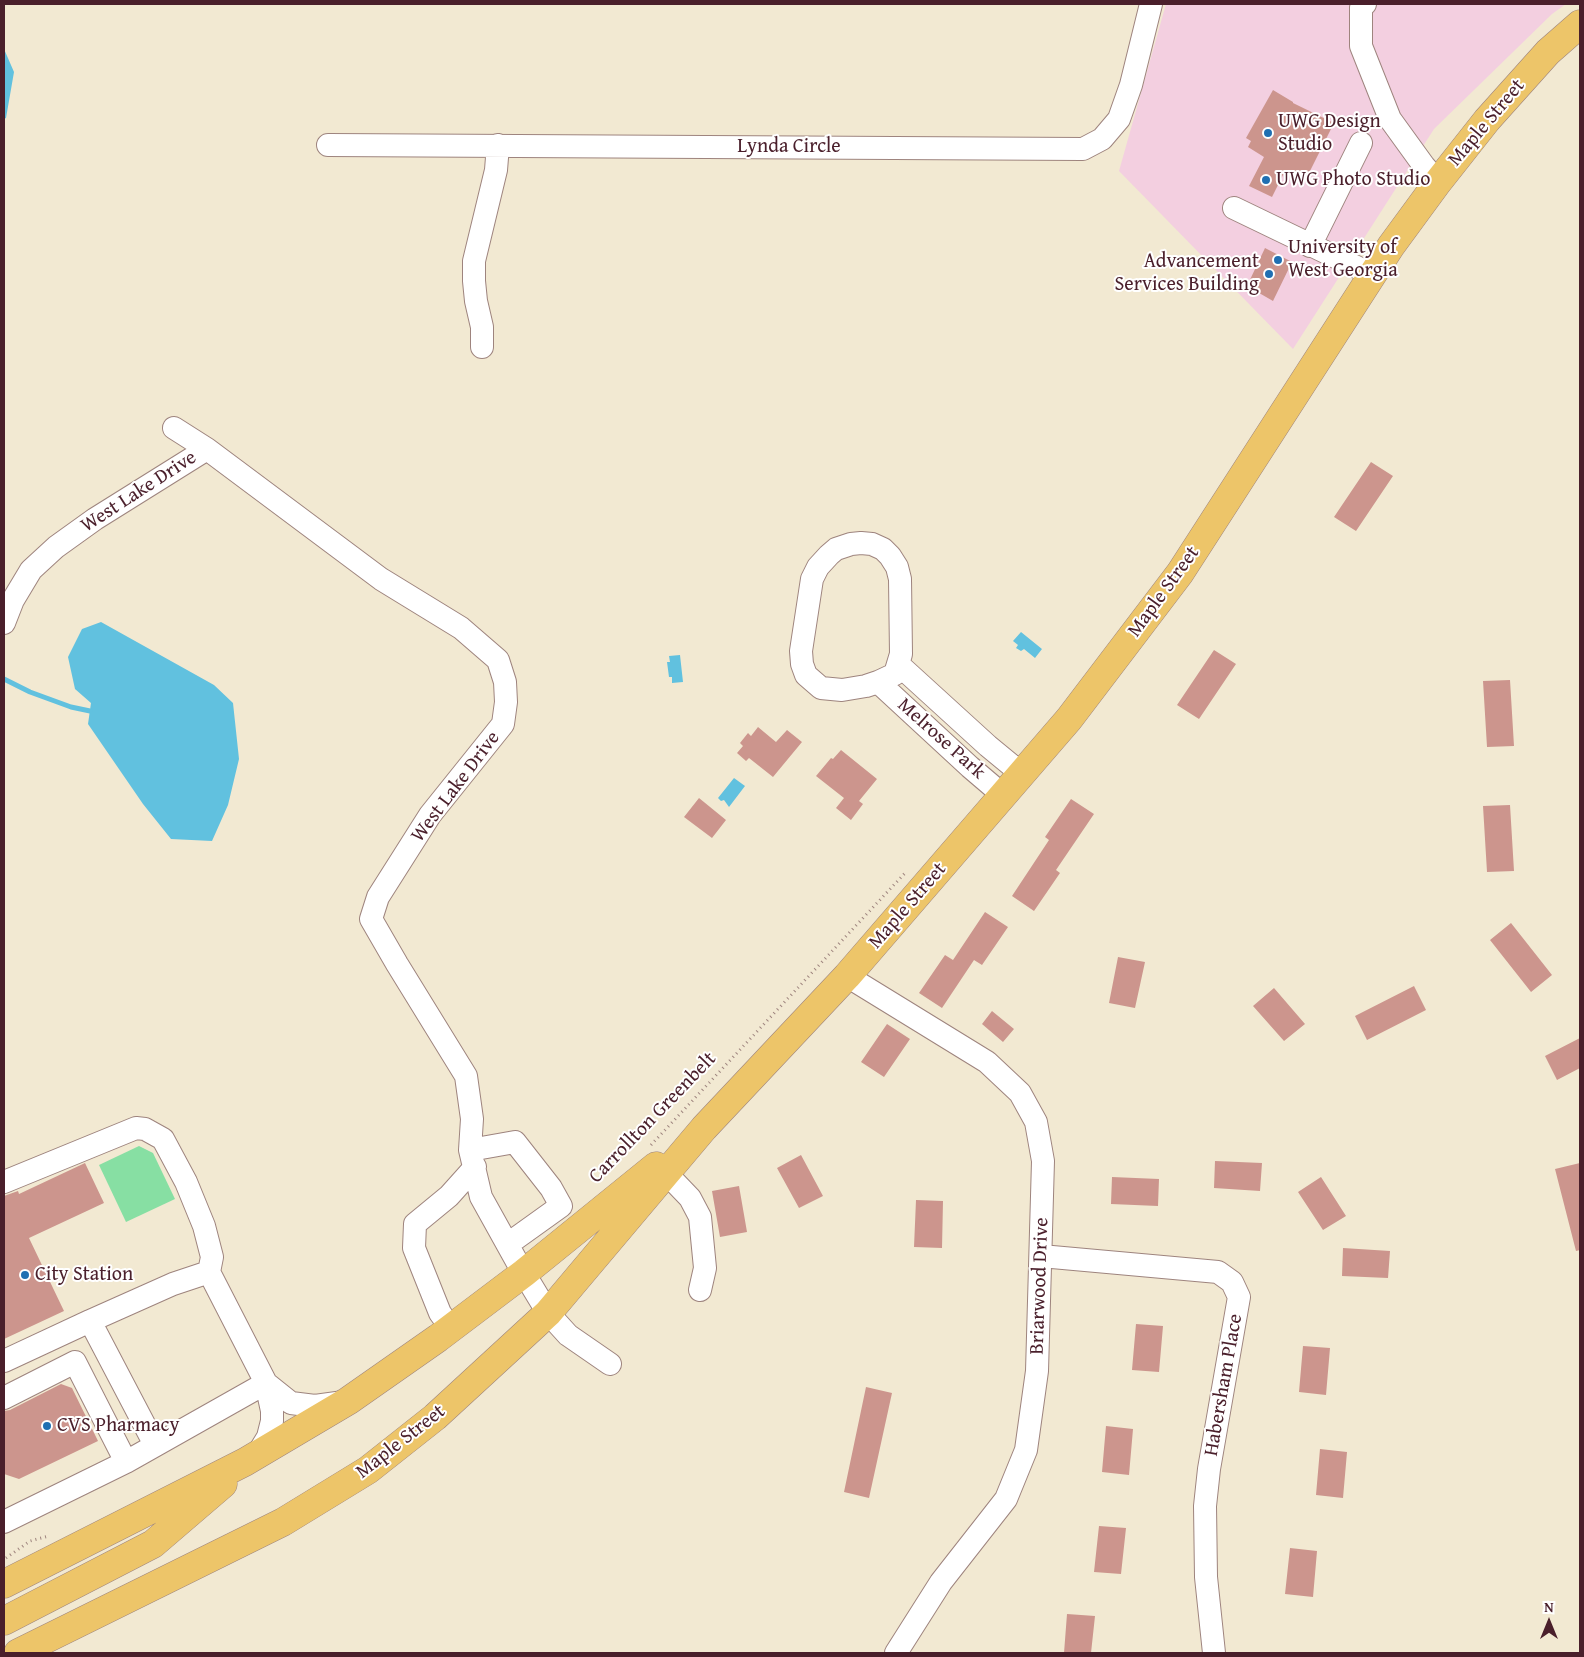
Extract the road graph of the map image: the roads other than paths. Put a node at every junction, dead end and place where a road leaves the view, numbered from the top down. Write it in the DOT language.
graph roads {
  1 [pos="1151,4"];
  2 [pos="1365,4"];
  3 [pos="1580,24"];
  4 [pos="1361,143"];
  5 [pos="328,144"];
  6 [pos="498,145"];
  7 [pos="1438,182"];
  8 [pos="1234,208"];
  9 [pos="1310,246"];
  10 [pos="1373,275"];
  11 [pos="482,347"];
  12 [pos="174,428"];
  13 [pos="207,449"];
  14 [pos="4,623"];
  15 [pos="898,664"];
  16 [pos="878,682"];
  17 [pos="1022,774"];
  18 [pos="1004,796"];
  19 [pos="847,976"];
  20 [pos="704,1128"];
  21 [pos="472,1159"];
  22 [pos="666,1173"];
  23 [pos="4,1182"];
  24 [pos="508,1244"];
  25 [pos="1041,1256"];
  26 [pos="209,1272"];
  27 [pos="524,1273"];
  28 [pos="700,1290"];
  29 [pos="548,1312"];
  30 [pos="90,1321"];
  31 [pos="451,1328"];
  32 [pos="4,1361"];
  33 [pos="610,1364"];
  34 [pos="266,1383"];
  35 [pos="4,1398"];
  36 [pos="348,1401"];
  37 [pos="155,1444"];
  38 [pos="251,1458"];
  39 [pos="126,1462"];
  40 [pos="4,1522"];
  41 [pos="43,1563"];
  42 [pos="4,1567"];
  43 [pos="4,1584"];
  44 [pos="85,1620"];
  45 [pos="4,1621"];
  46 [pos="18,1653"];
  47 [pos="58,1653"];
  48 [pos="896,1653"];
  49 [pos="1214,1653"];
  1 -- 6 [label="street, Lynda Circle"];
  2 -- 7 [label="street"];
  3 -- 7 [label="main road, Maple Street"];
  4 -- 9 [label="street"];
  5 -- 6 [label="street, Lynda Circle"];
  6 -- 11 [label="street"];
  7 -- 10 [label="main road, Maple Street"];
  8 -- 9 [label="street"];
  9 -- 10 [label="street"];
  10 -- 17 [label="main road, Maple Street"];
  12 -- 13 [label="street"];
  13 -- 14 [label="street, West Lake Drive"];
  13 -- 21 [label="street, West Lake Drive"];
  15 -- 16 [label="street"];
  15 -- 16 [label="street"];
  15 -- 17 [label="street, Melrose Park"];
  16 -- 18 [label="street, Melrose Park"];
  17 -- 18 [label="main road, Maple Street"];
  18 -- 19 [label="main road, Maple Street"];
  19 -- 20 [label="main road, Maple Street"];
  19 -- 25 [label="street, Briarwood Drive"];
  20 -- 22 [label="main road, Maple Street"];
  20 -- 27 [label="main road, Maple Street"];
  21 -- 24 [label="street, West Lake Drive"];
  21 -- 24 [label="street"];
  21 -- 31 [label="street"];
  22 -- 28 [label="street"];
  22 -- 29 [label="main road, Maple Street"];
  23 -- 26 [label="street"];
  24 -- 27 [label="street, West Lake Drive"];
  25 -- 48 [label="street, Briarwood Drive"];
  25 -- 49 [label="street, Habersham Place"];
  26 -- 30 [label="street"];
  26 -- 34 [label="street"];
  27 -- 29 [label="street, West Lake Drive"];
  27 -- 31 [label="main road, Maple Street"];
  29 -- 33 [label="street, West Lake Drive"];
  29 -- 44 [label="main road, Maple Street"];
  30 -- 32 [label="street"];
  30 -- 37 [label="street"];
  31 -- 36 [label="main road, Maple Street"];
  34 -- 36 [label="street"];
  34 -- 37 [label="street"];
  34 -- 38 [label="street"];
  35 -- 39 [label="street"];
  36 -- 38 [label="main road, Maple Street"];
  37 -- 39 [label="street"];
  38 -- 41 [label="main road, Maple Street"];
  38 -- 45 [label="main road"];
  39 -- 40 [label="street"];
  41 -- 42 [label="main road"];
  41 -- 43 [label="main road, Maple Street"];
  44 -- 46 [label="main road, Maple Street"];
  44 -- 47 [label="main road"];
}
